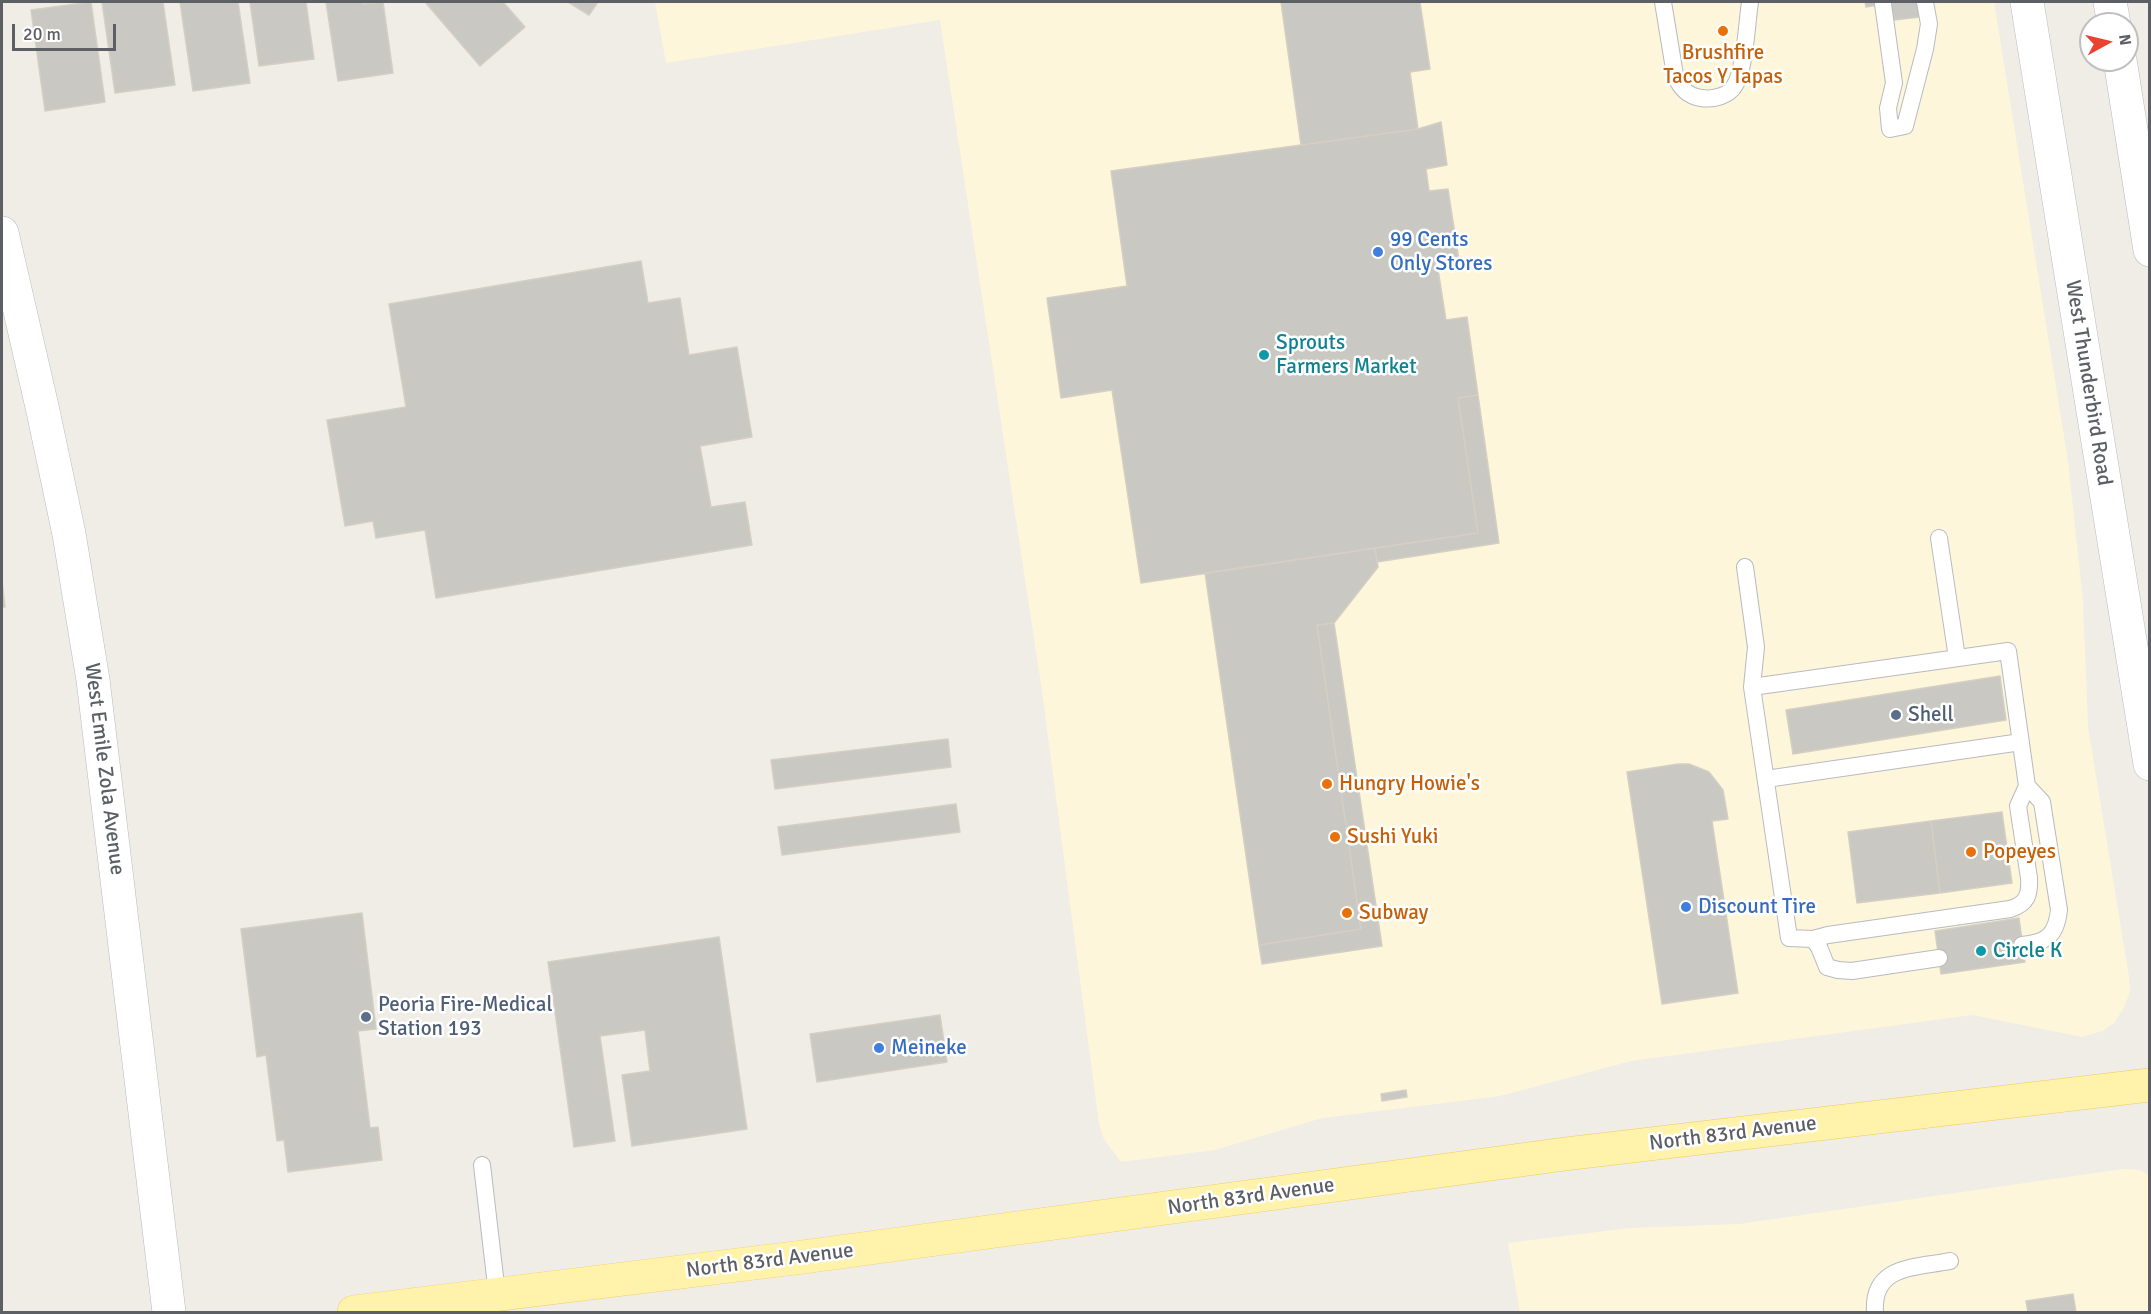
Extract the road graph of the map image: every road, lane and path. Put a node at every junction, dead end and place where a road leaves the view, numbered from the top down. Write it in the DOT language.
graph roads {
  1 [pos="1663,2"];
  2 [pos="1750,2"];
  3 [pos="1925,2"];
  4 [pos="2027,2"];
  5 [pos="1883,4"];
  6 [pos="2122,72"];
  7 [pos="2,232"];
  8 [pos="2150,250"];
  9 [pos="1939,538"];
  10 [pos="1744,567"];
  11 [pos="1957,658"];
  12 [pos="1752,687"];
  13 [pos="2021,742"];
  14 [pos="2150,764"];
  15 [pos="1766,779"];
  16 [pos="2027,786"];
  17 [pos="1813,939"];
  18 [pos="2022,945"];
  19 [pos="1939,958"];
  20 [pos="2150,1085"];
  21 [pos="482,1165"];
  22 [pos="1950,1262"];
  23 [pos="497,1294"];
  24 [pos="169,1312"];
  25 [pos="354,1312"];
  26 [pos="1875,1312"];
  1 -- 2 [label="lane"];
  3 -- 5 [label="lane"];
  4 -- 14 [label="street, West Thunderbird Road"];
  6 -- 8 [label="street"];
  7 -- 24 [label="street, West Emile Zola Avenue"];
  9 -- 11 [label="lane"];
  10 -- 12 [label="lane"];
  11 -- 12 [label="lane"];
  11 -- 13 [label="lane"];
  12 -- 15 [label="lane"];
  13 -- 15 [label="lane"];
  13 -- 16 [label="lane"];
  15 -- 17 [label="lane"];
  16 -- 17 [label="lane"];
  16 -- 18 [label="lane"];
  17 -- 19 [label="lane"];
  20 -- 23 [label="main road, North 83rd Avenue"];
  21 -- 23 [label="lane"];
  22 -- 26 [label="lane"];
  23 -- 25 [label="main road, North 83rd Avenue"];
}
